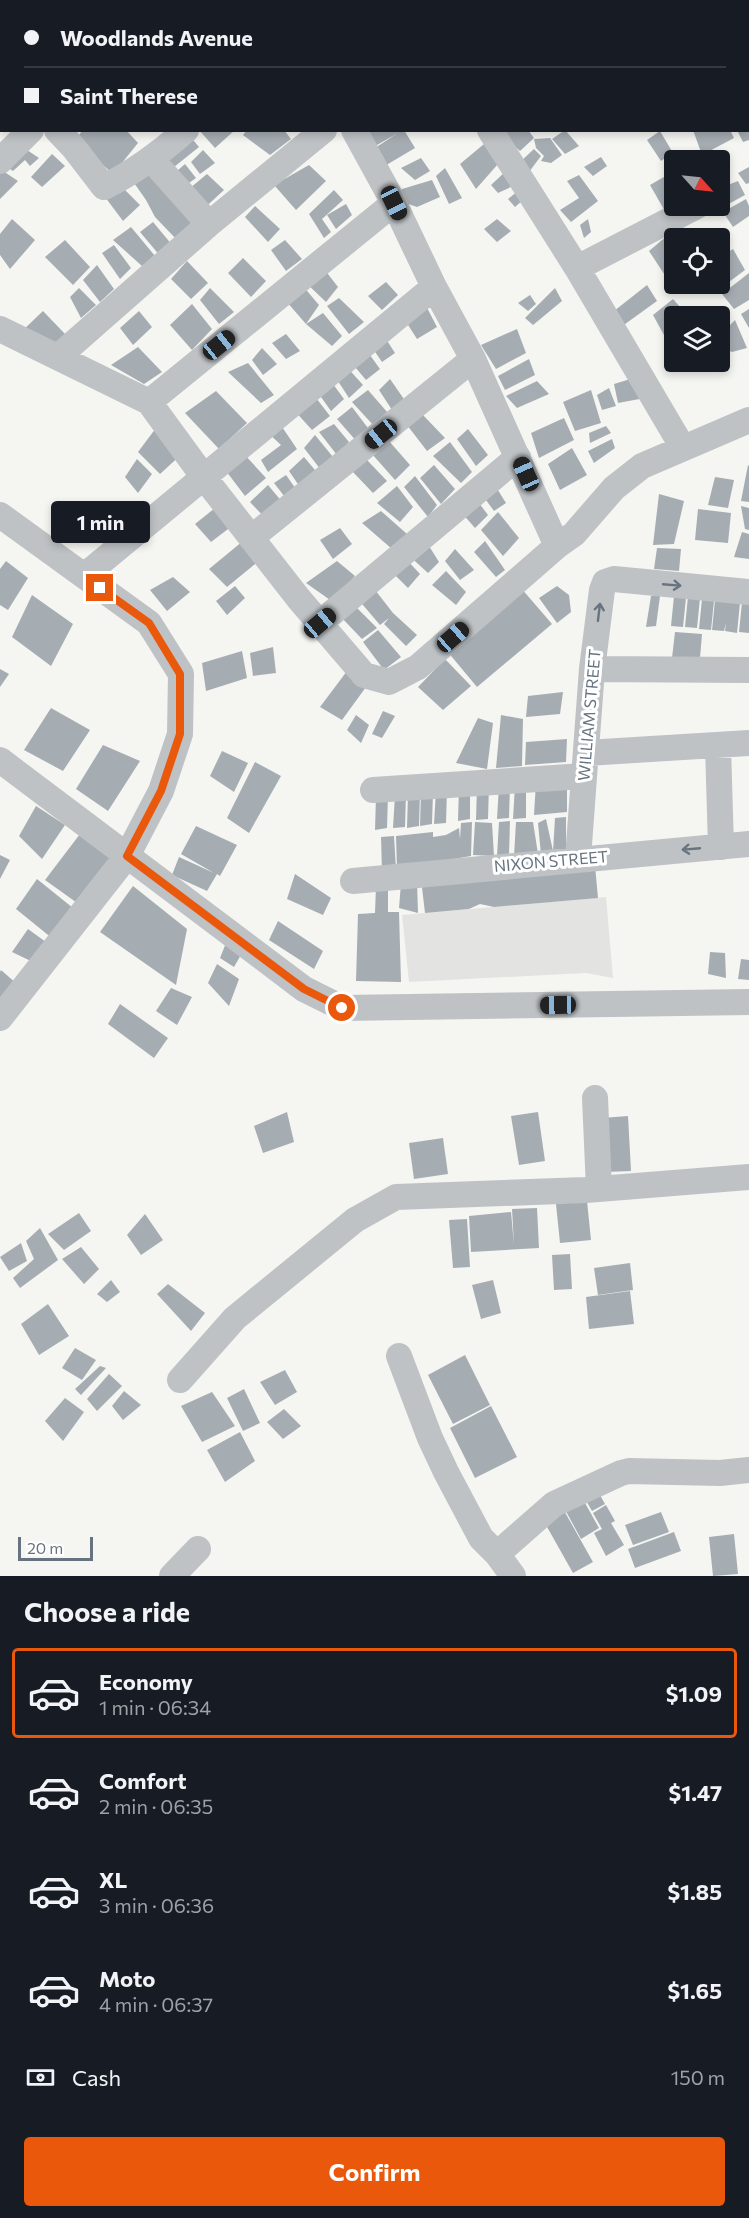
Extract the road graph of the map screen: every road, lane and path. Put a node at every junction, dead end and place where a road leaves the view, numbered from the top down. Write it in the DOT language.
graph roads {
  1 [pos="29,132"];
  2 [pos="59,132"];
  3 [pos="184,132"];
  4 [pos="322,132"];
  5 [pos="355,132"];
  6 [pos="491,132"];
  7 [pos="152,160"];
  8 [pos="0,161"];
  9 [pos="394,203"];
  10 [pos="678,216"];
  11 [pos="209,224"];
  12 [pos="577,268"];
  13 [pos="434,287"];
  14 [pos="0,329"];
  15 [pos="59,356"];
  16 [pos="473,359"];
  17 [pos="149,402"];
  18 [pos="749,420"];
  19 [pos="683,448"];
  20 [pos="518,457"];
  21 [pos="203,476"];
  22 [pos="0,515"];
  23 [pos="251,538"];
  24 [pos="557,546"];
  25 [pos="84,576"];
  26 [pos="749,592"];
  27 [pos="320,623"];
  28 [pos="592,669"];
  29 [pos="749,670"];
  30 [pos="749,743"];
  31 [pos="718,746"];
  32 [pos="0,760"];
  33 [pos="585,765"];
  34 [pos="373,790"];
  35 [pos="749,844"];
  36 [pos="721,847"];
  37 [pos="127,856"];
  38 [pos="578,858"];
  39 [pos="353,880"];
  40 [pos="749,1002"];
  41 [pos="0,1018"];
  42 [pos="595,1098"];
  43 [pos="749,1178"];
  44 [pos="599,1189"];
  45 [pos="399,1356"];
  46 [pos="180,1380"];
  47 [pos="749,1470"];
  48 [pos="198,1549"];
  49 [pos="497,1554"];
  50 [pos="172,1576"];
  51 [pos="513,1576"];
  1 -- 8 [label="street"];
  2 -- 7 [label="street"];
  3 -- 7 [label="street"];
  4 -- 11 [label="street"];
  5 -- 9 [label="street"];
  6 -- 12 [label="street"];
  7 -- 11 [label="street"];
  9 -- 13 [label="street"];
  9 -- 17 [label="street"];
  10 -- 12 [label="street"];
  11 -- 15 [label="street"];
  12 -- 19 [label="street"];
  13 -- 16 [label="street"];
  13 -- 21 [label="street"];
  14 -- 15 [label="street"];
  15 -- 17 [label="street"];
  16 -- 20 [label="street"];
  16 -- 23 [label="street"];
  17 -- 21 [label="street"];
  18 -- 19 [label="street"];
  19 -- 24 [label="street"];
  20 -- 24 [label="street"];
  20 -- 27 [label="street"];
  21 -- 23 [label="street"];
  21 -- 25 [label="street"];
  22 -- 25 [label="street"];
  23 -- 27 [label="street"];
  24 -- 27 [label="street"];
  25 -- 37 [label="street"];
  28 -- 26 [label="street, WILLIAM STREET, one-way"];
  28 -- 29 [label="street"];
  28 -- 33 [label="street, WILLIAM STREET"];
  30 -- 31 [label="street"];
  31 -- 33 [label="street"];
  31 -- 36 [label="street"];
  32 -- 37 [label="street"];
  33 -- 34 [label="street"];
  33 -- 38 [label="street, WILLIAM STREET"];
  35 -- 36 [label="street, NIXON STREET"];
  36 -- 38 [label="street, NIXON STREET, one-way"];
  37 -- 40 [label="street"];
  37 -- 41 [label="street"];
  38 -- 39 [label="street, NIXON STREET"];
  42 -- 44 [label="street"];
  43 -- 44 [label="street"];
  44 -- 46 [label="street"];
  45 -- 49 [label="street"];
  47 -- 49 [label="street"];
  48 -- 50 [label="street"];
  49 -- 51 [label="street"];
}
